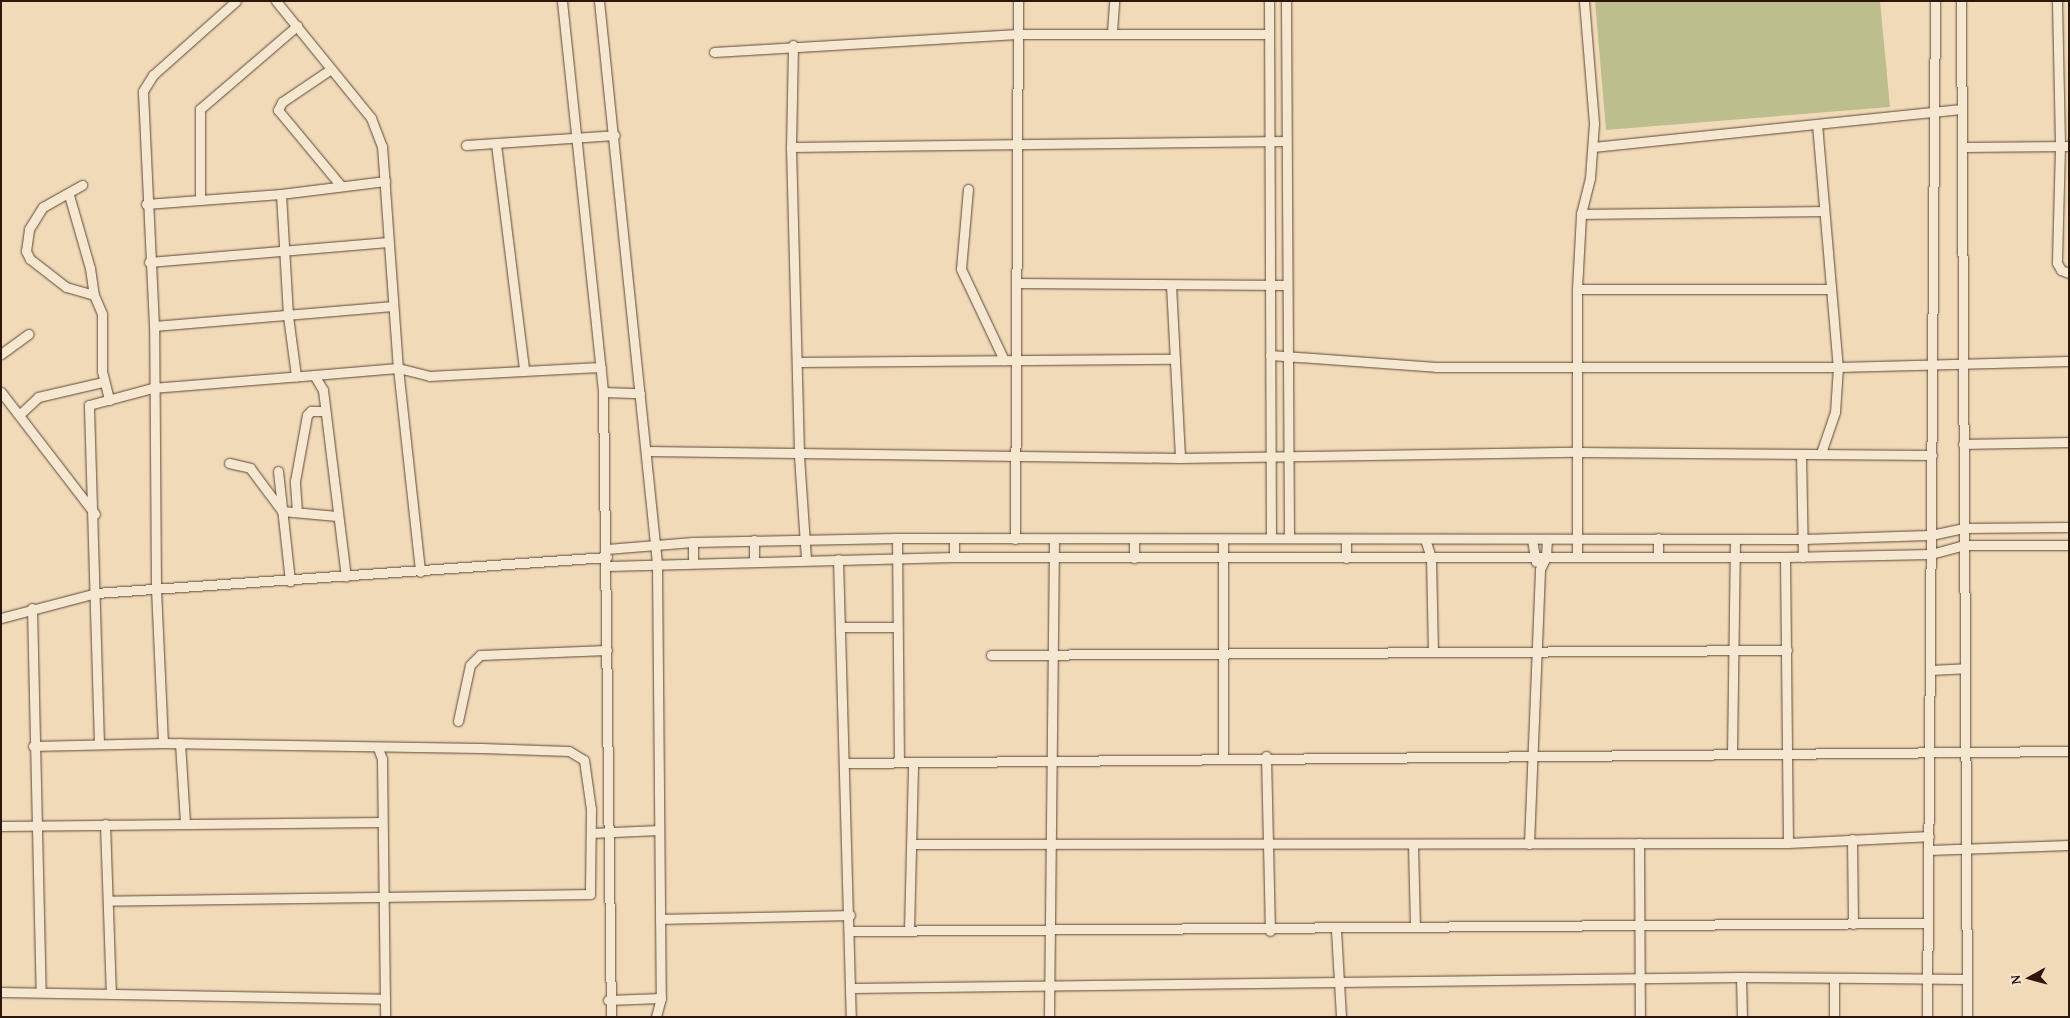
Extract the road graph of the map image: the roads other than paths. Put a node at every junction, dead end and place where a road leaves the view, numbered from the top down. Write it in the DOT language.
graph roads {
  1 [pos="236,1"];
  2 [pos="276,1"];
  3 [pos="562,1"];
  4 [pos="599,1"];
  5 [pos="1018,1"];
  6 [pos="1114,1"];
  7 [pos="1269,1"];
  8 [pos="1286,1"];
  9 [pos="1584,1"];
  10 [pos="1936,1"];
  11 [pos="1961,1"];
  12 [pos="2057,1"];
  13 [pos="298,26"];
  14 [pos="1112,32"];
  15 [pos="1017,34"];
  16 [pos="1269,34"];
  17 [pos="793,45"];
  18 [pos="714,52"];
  19 [pos="331,69"];
  20 [pos="1961,109"];
  21 [pos="1934,112"];
  22 [pos="1817,124"];
  23 [pos="615,135"];
  24 [pos="577,140"];
  25 [pos="1286,140"];
  26 [pos="1270,141"];
  27 [pos="466,144"];
  28 [pos="496,144"];
  29 [pos="1017,144"];
  30 [pos="2064,146"];
  31 [pos="792,147"];
  32 [pos="1593,147"];
  33 [pos="1962,147"];
  34 [pos="385,181"];
  35 [pos="82,185"];
  36 [pos="341,186"];
  37 [pos="968,189"];
  38 [pos="281,194"];
  39 [pos="69,195"];
  40 [pos="200,200"];
  41 [pos="146,204"];
  42 [pos="1824,211"];
  43 [pos="1581,214"];
  44 [pos="388,242"];
  45 [pos="283,251"];
  46 [pos="149,262"];
  47 [pos="2069,273"];
  48 [pos="1016,283"];
  49 [pos="1270,285"];
  50 [pos="1287,285"];
  51 [pos="1171,286"];
  52 [pos="1577,289"];
  53 [pos="1831,289"];
  54 [pos="94,295"];
  55 [pos="393,306"];
  56 [pos="288,316"];
  57 [pos="154,326"];
  58 [pos="30,334"];
  59 [pos="1,354"];
  60 [pos="1270,355"];
  61 [pos="1288,358"];
  62 [pos="1174,359"];
  63 [pos="1004,360"];
  64 [pos="1018,360"];
  65 [pos="1963,361"];
  66 [pos="2069,361"];
  67 [pos="798,362"];
  68 [pos="1932,363"];
  69 [pos="601,367"];
  70 [pos="1577,367"];
  71 [pos="1838,367"];
  72 [pos="398,368"];
  73 [pos="524,369"];
  74 [pos="314,375"];
  75 [pos="296,376"];
  76 [pos="103,382"];
  77 [pos="152,388"];
  78 [pos="1,392"];
  79 [pos="603,392"];
  80 [pos="640,393"];
  81 [pos="1288,395"];
  82 [pos="1270,396"];
  83 [pos="110,400"];
  84 [pos="325,411"];
  85 [pos="19,415"];
  86 [pos="2069,442"];
  87 [pos="1963,444"];
  88 [pos="646,451"];
  89 [pos="1576,452"];
  90 [pos="1821,453"];
  91 [pos="1801,454"];
  92 [pos="1017,455"];
  93 [pos="1271,455"];
  94 [pos="1932,455"];
  95 [pos="799,456"];
  96 [pos="1288,456"];
  97 [pos="1180,458"];
  98 [pos="229,463"];
  99 [pos="278,471"];
  100 [pos="92,478"];
  101 [pos="78,491"];
  102 [pos="282,510"];
  103 [pos="297,512"];
  104 [pos="95,514"];
  105 [pos="336,516"];
  106 [pos="2069,527"];
  107 [pos="1964,528"];
  108 [pos="1931,535"];
  109 [pos="897,538"];
  110 [pos="954,538"];
  111 [pos="1271,538"];
  112 [pos="1289,538"];
  113 [pos="1488,538"];
  114 [pos="1658,538"];
  115 [pos="1851,538"];
  116 [pos="805,539"];
  117 [pos="1015,539"];
  118 [pos="1033,539"];
  119 [pos="1054,539"];
  120 [pos="1134,539"];
  121 [pos="1223,539"];
  122 [pos="1346,539"];
  123 [pos="1425,539"];
  124 [pos="1735,539"];
  125 [pos="1802,539"];
  126 [pos="754,540"];
  127 [pos="1532,540"];
  128 [pos="1547,540"];
  129 [pos="1577,540"];
  130 [pos="693,542"];
  131 [pos="655,545"];
  132 [pos="1964,545"];
  133 [pos="2069,546"];
  134 [pos="1931,554"];
  135 [pos="1852,555"];
  136 [pos="1488,556"];
  137 [pos="1803,556"];
  138 [pos="607,557"];
  139 [pos="1431,557"];
  140 [pos="1532,557"];
  141 [pos="1546,557"];
  142 [pos="1577,557"];
  143 [pos="1658,557"];
  144 [pos="1734,557"];
  145 [pos="1785,557"];
  146 [pos="897,558"];
  147 [pos="954,558"];
  148 [pos="1033,558"];
  149 [pos="1055,558"];
  150 [pos="1134,558"];
  151 [pos="1346,558"];
  152 [pos="806,559"];
  153 [pos="838,559"];
  154 [pos="1223,559"];
  155 [pos="754,560"];
  156 [pos="693,562"];
  157 [pos="656,563"];
  158 [pos="1540,569"];
  159 [pos="420,572"];
  160 [pos="346,577"];
  161 [pos="290,581"];
  162 [pos="156,588"];
  163 [pos="96,593"];
  164 [pos="32,608"];
  165 [pos="1,618"];
  166 [pos="895,626"];
  167 [pos="840,627"];
  168 [pos="607,650"];
  169 [pos="1736,650"];
  170 [pos="1787,650"];
  171 [pos="1433,652"];
  172 [pos="1535,653"];
  173 [pos="991,655"];
  174 [pos="1224,655"];
  175 [pos="1050,657"];
  176 [pos="1965,668"];
  177 [pos="1930,670"];
  178 [pos="458,721"];
  179 [pos="163,742"];
  180 [pos="180,743"];
  181 [pos="99,744"];
  182 [pos="33,746"];
  183 [pos="378,748"];
  184 [pos="2069,751"];
  185 [pos="1965,753"];
  186 [pos="1531,754"];
  187 [pos="1732,754"];
  188 [pos="1785,754"];
  189 [pos="1930,754"];
  190 [pos="1266,756"];
  191 [pos="1223,757"];
  192 [pos="1049,760"];
  193 [pos="899,762"];
  194 [pos="913,762"];
  195 [pos="844,763"];
  196 [pos="382,822"];
  197 [pos="186,823"];
  198 [pos="105,824"];
  199 [pos="1,826"];
  200 [pos="34,826"];
  201 [pos="605,830"];
  202 [pos="660,830"];
  203 [pos="591,833"];
  204 [pos="1929,836"];
  205 [pos="1852,839"];
  206 [pos="1639,843"];
  207 [pos="1788,843"];
  208 [pos="912,844"];
  209 [pos="1413,844"];
  210 [pos="1528,844"];
  211 [pos="1048,845"];
  212 [pos="2069,845"];
  213 [pos="1268,846"];
  214 [pos="1929,850"];
  215 [pos="1966,850"];
  216 [pos="383,898"];
  217 [pos="108,901"];
  218 [pos="850,915"];
  219 [pos="660,919"];
  220 [pos="1928,923"];
  221 [pos="1640,924"];
  222 [pos="1853,924"];
  223 [pos="1415,926"];
  224 [pos="1049,927"];
  225 [pos="1336,930"];
  226 [pos="850,931"];
  227 [pos="909,931"];
  228 [pos="1270,931"];
  229 [pos="1741,977"];
  230 [pos="1640,978"];
  231 [pos="1834,978"];
  232 [pos="1928,979"];
  233 [pos="1966,980"];
  234 [pos="1340,983"];
  235 [pos="1049,985"];
  236 [pos="852,988"];
  237 [pos="1,992"];
  238 [pos="41,992"];
  239 [pos="111,994"];
  240 [pos="661,998"];
  241 [pos="385,999"];
  242 [pos="608,1000"];
  243 [pos="385,1017"];
  244 [pos="610,1017"];
  245 [pos="656,1017"];
  246 [pos="851,1017"];
  247 [pos="1049,1017"];
  248 [pos="1341,1017"];
  249 [pos="1640,1017"];
  250 [pos="1742,1017"];
  251 [pos="1834,1017"];
  252 [pos="1927,1017"];
  253 [pos="1967,1017"];
  1 -- 41 [label="street"];
  2 -- 13 [label="street"];
  3 -- 24 [label="street"];
  4 -- 23 [label="street"];
  5 -- 15 [label="street"];
  6 -- 14 [label="street"];
  7 -- 16 [label="street"];
  8 -- 25 [label="street"];
  9 -- 32 [label="street"];
  10 -- 21 [label="street"];
  11 -- 20 [label="street"];
  12 -- 30 [label="street"];
  13 -- 19 [label="street"];
  13 -- 40 [label="street"];
  14 -- 15 [label="street"];
  14 -- 16 [label="street"];
  15 -- 17 [label="street"];
  15 -- 29 [label="street"];
  16 -- 26 [label="street"];
  17 -- 18 [label="street"];
  17 -- 31 [label="street"];
  19 -- 34 [label="street"];
  19 -- 36 [label="street"];
  20 -- 21 [label="street"];
  20 -- 33 [label="street"];
  21 -- 22 [label="street"];
  21 -- 68 [label="street"];
  22 -- 32 [label="street"];
  22 -- 42 [label="street"];
  23 -- 24 [label="street"];
  23 -- 80 [label="street"];
  24 -- 28 [label="street"];
  24 -- 69 [label="street"];
  25 -- 26 [label="street"];
  25 -- 50 [label="street"];
  26 -- 29 [label="street"];
  26 -- 49 [label="street"];
  27 -- 28 [label="street"];
  28 -- 73 [label="street"];
  29 -- 31 [label="street"];
  29 -- 48 [label="street"];
  30 -- 33 [label="street"];
  30 -- 47 [label="street"];
  31 -- 67 [label="street"];
  32 -- 43 [label="street"];
  33 -- 65 [label="street"];
  34 -- 36 [label="street"];
  34 -- 44 [label="street"];
  35 -- 39 [label="street"];
  36 -- 38 [label="street"];
  37 -- 63 [label="street"];
  38 -- 40 [label="street"];
  38 -- 45 [label="street"];
  39 -- 54 [label="street"];
  39 -- 54 [label="street"];
  40 -- 41 [label="street"];
  41 -- 46 [label="street"];
  42 -- 43 [label="street"];
  42 -- 53 [label="street"];
  43 -- 52 [label="street"];
  44 -- 45 [label="street"];
  44 -- 55 [label="street"];
  45 -- 46 [label="street"];
  45 -- 56 [label="street"];
  46 -- 57 [label="street"];
  48 -- 51 [label="street"];
  48 -- 64 [label="street"];
  49 -- 50 [label="street"];
  49 -- 51 [label="street"];
  49 -- 60 [label="street"];
  50 -- 61 [label="street"];
  51 -- 62 [label="street"];
  52 -- 53 [label="street"];
  52 -- 70 [label="street"];
  53 -- 71 [label="street"];
  54 -- 76 [label="street"];
  55 -- 56 [label="street"];
  55 -- 72 [label="street"];
  56 -- 57 [label="street"];
  56 -- 75 [label="street"];
  57 -- 77 [label="street"];
  58 -- 59 [label="street"];
  60 -- 61 [label="street"];
  60 -- 82 [label="street"];
  61 -- 70 [label="street"];
  61 -- 81 [label="street"];
  62 -- 64 [label="street"];
  62 -- 97 [label="street"];
  63 -- 64 [label="street"];
  63 -- 67 [label="street"];
  64 -- 92 [label="street"];
  65 -- 66 [label="street"];
  65 -- 68 [label="street"];
  65 -- 87 [label="street"];
  67 -- 95 [label="street"];
  68 -- 71 [label="street"];
  68 -- 94 [label="street"];
  69 -- 73 [label="street"];
  69 -- 79 [label="street"];
  70 -- 71 [label="street"];
  70 -- 89 [label="street"];
  71 -- 90 [label="street"];
  72 -- 73 [label="street"];
  72 -- 74 [label="street"];
  72 -- 159 [label="street"];
  74 -- 75 [label="street"];
  74 -- 84 [label="street"];
  75 -- 77 [label="street"];
  76 -- 83 [label="street"];
  76 -- 85 [label="street"];
  77 -- 83 [label="street"];
  77 -- 162 [label="street"];
  78 -- 85 [label="street"];
  79 -- 80 [label="street"];
  79 -- 138 [label="street"];
  80 -- 88 [label="street"];
  81 -- 82 [label="street"];
  81 -- 96 [label="street"];
  82 -- 93 [label="street"];
  83 -- 100 [label="street"];
  84 -- 103 [label="street"];
  84 -- 105 [label="street"];
  85 -- 101 [label="street"];
  86 -- 87 [label="street"];
  87 -- 107 [label="street"];
  88 -- 95 [label="street"];
  88 -- 131 [label="street"];
  89 -- 91 [label="street"];
  89 -- 96 [label="street"];
  89 -- 129 [label="street"];
  90 -- 91 [label="street"];
  90 -- 94 [label="street"];
  91 -- 125 [label="street"];
  92 -- 95 [label="street"];
  92 -- 97 [label="street"];
  92 -- 117 [label="street"];
  93 -- 96 [label="street"];
  93 -- 97 [label="street"];
  93 -- 111 [label="street"];
  94 -- 108 [label="street"];
  95 -- 116 [label="street"];
  96 -- 112 [label="street"];
  98 -- 102 [label="street"];
  99 -- 102 [label="street"];
  100 -- 101 [label="street"];
  100 -- 104 [label="street"];
  101 -- 104 [label="street"];
  102 -- 103 [label="street"];
  102 -- 161 [label="street"];
  103 -- 105 [label="street"];
  104 -- 163 [label="street"];
  105 -- 160 [label="street"];
  106 -- 107 [label="street"];
  107 -- 108 [label="street"];
  107 -- 132 [label="street"];
  108 -- 115 [label="street"];
  108 -- 134 [label="street"];
  109 -- 110 [label="street"];
  109 -- 116 [label="street"];
  109 -- 146 [label="street"];
  110 -- 117 [label="street"];
  110 -- 147 [label="street"];
  111 -- 112 [label="street"];
  111 -- 121 [label="street"];
  112 -- 122 [label="street"];
  113 -- 123 [label="street"];
  113 -- 127 [label="street"];
  113 -- 136 [label="street"];
  114 -- 124 [label="street"];
  114 -- 129 [label="street"];
  114 -- 143 [label="street"];
  115 -- 125 [label="street"];
  115 -- 135 [label="street"];
  116 -- 126 [label="street"];
  116 -- 152 [label="street"];
  117 -- 118 [label="street"];
  118 -- 119 [label="street"];
  118 -- 148 [label="street"];
  119 -- 120 [label="street"];
  119 -- 149 [label="street"];
  120 -- 121 [label="street"];
  120 -- 150 [label="street"];
  121 -- 154 [label="street"];
  122 -- 123 [label="street"];
  122 -- 151 [label="street"];
  123 -- 139 [label="street"];
  124 -- 125 [label="street"];
  124 -- 144 [label="street"];
  125 -- 137 [label="street"];
  126 -- 130 [label="street"];
  126 -- 155 [label="street"];
  127 -- 128 [label="street"];
  127 -- 140 [label="street"];
  128 -- 129 [label="street"];
  128 -- 141 [label="street"];
  129 -- 142 [label="street"];
  130 -- 131 [label="street"];
  130 -- 156 [label="street"];
  131 -- 138 [label="street"];
  131 -- 157 [label="street"];
  132 -- 133 [label="street"];
  132 -- 134 [label="street"];
  132 -- 176 [label="street"];
  134 -- 135 [label="street"];
  134 -- 177 [label="street"];
  135 -- 137 [label="street"];
  136 -- 139 [label="street"];
  136 -- 140 [label="street"];
  137 -- 145 [label="street"];
  138 -- 157 [label="street"];
  138 -- 159 [label="street"];
  138 -- 168 [label="street"];
  139 -- 151 [label="street"];
  139 -- 171 [label="street"];
  140 -- 141 [label="street"];
  140 -- 158 [label="street"];
  141 -- 142 [label="street"];
  141 -- 158 [label="street"];
  142 -- 143 [label="street"];
  143 -- 144 [label="street"];
  144 -- 145 [label="street"];
  144 -- 169 [label="street"];
  145 -- 170 [label="street"];
  146 -- 147 [label="street"];
  146 -- 153 [label="street"];
  146 -- 166 [label="street"];
  147 -- 148 [label="street"];
  148 -- 149 [label="street"];
  149 -- 150 [label="street"];
  149 -- 175 [label="street"];
  150 -- 154 [label="street"];
  151 -- 154 [label="street"];
  152 -- 153 [label="street"];
  152 -- 155 [label="street"];
  153 -- 167 [label="street"];
  154 -- 174 [label="street"];
  155 -- 156 [label="street"];
  156 -- 157 [label="street"];
  157 -- 202 [label="street"];
  158 -- 172 [label="street"];
  159 -- 160 [label="street"];
  160 -- 161 [label="street"];
  161 -- 162 [label="street"];
  162 -- 163 [label="street"];
  162 -- 179 [label="street"];
  163 -- 164 [label="street"];
  163 -- 181 [label="street"];
  164 -- 165 [label="street"];
  164 -- 182 [label="street"];
  166 -- 167 [label="street"];
  166 -- 193 [label="street"];
  167 -- 195 [label="street"];
  168 -- 178 [label="street"];
  168 -- 201 [label="street"];
  169 -- 170 [label="street"];
  169 -- 172 [label="street"];
  169 -- 187 [label="street"];
  170 -- 188 [label="street"];
  171 -- 172 [label="street"];
  171 -- 174 [label="street"];
  172 -- 186 [label="street"];
  173 -- 175 [label="street"];
  174 -- 175 [label="street"];
  174 -- 191 [label="street"];
  175 -- 192 [label="street"];
  176 -- 177 [label="street"];
  176 -- 185 [label="street"];
  177 -- 189 [label="street"];
  179 -- 180 [label="street"];
  179 -- 181 [label="street"];
  180 -- 183 [label="street"];
  180 -- 197 [label="street"];
  181 -- 182 [label="street"];
  182 -- 200 [label="street"];
  183 -- 196 [label="street"];
  183 -- 203 [label="street"];
  184 -- 185 [label="street"];
  185 -- 189 [label="street"];
  185 -- 215 [label="street"];
  186 -- 187 [label="street"];
  186 -- 190 [label="street"];
  186 -- 210 [label="street"];
  187 -- 188 [label="street"];
  188 -- 189 [label="street"];
  188 -- 207 [label="street"];
  189 -- 204 [label="street"];
  190 -- 191 [label="street"];
  190 -- 213 [label="street"];
  191 -- 192 [label="street"];
  192 -- 194 [label="street"];
  192 -- 211 [label="street"];
  193 -- 194 [label="street"];
  193 -- 195 [label="street"];
  194 -- 208 [label="street"];
  195 -- 218 [label="street"];
  196 -- 197 [label="street"];
  196 -- 216 [label="street"];
  197 -- 198 [label="street"];
  198 -- 200 [label="street"];
  198 -- 217 [label="street"];
  199 -- 200 [label="street"];
  200 -- 238 [label="street"];
  201 -- 202 [label="street"];
  201 -- 203 [label="street"];
  201 -- 242 [label="street"];
  202 -- 219 [label="street"];
  203 -- 216 [label="street"];
  204 -- 205 [label="street"];
  204 -- 214 [label="street"];
  205 -- 207 [label="street"];
  205 -- 222 [label="street"];
  206 -- 207 [label="street"];
  206 -- 210 [label="street"];
  206 -- 221 [label="street"];
  208 -- 211 [label="street"];
  208 -- 227 [label="street"];
  209 -- 210 [label="street"];
  209 -- 213 [label="street"];
  209 -- 223 [label="street"];
  211 -- 213 [label="street"];
  211 -- 224 [label="street"];
  212 -- 215 [label="street"];
  213 -- 228 [label="street"];
  214 -- 215 [label="street"];
  214 -- 220 [label="street"];
  215 -- 233 [label="street"];
  216 -- 217 [label="street"];
  216 -- 241 [label="street"];
  217 -- 239 [label="street"];
  218 -- 219 [label="street"];
  218 -- 226 [label="street"];
  219 -- 240 [label="street"];
  220 -- 222 [label="street"];
  220 -- 232 [label="street"];
  221 -- 222 [label="street"];
  221 -- 223 [label="street"];
  221 -- 230 [label="street"];
  223 -- 225 [label="street"];
  224 -- 227 [label="street"];
  224 -- 228 [label="street"];
  224 -- 235 [label="street"];
  225 -- 228 [label="street"];
  225 -- 234 [label="street"];
  226 -- 227 [label="street"];
  226 -- 236 [label="street"];
  229 -- 230 [label="street"];
  229 -- 231 [label="street"];
  229 -- 250 [label="street"];
  230 -- 234 [label="street"];
  230 -- 249 [label="street"];
  231 -- 232 [label="street"];
  231 -- 251 [label="street"];
  232 -- 233 [label="street"];
  232 -- 252 [label="street"];
  233 -- 253 [label="street"];
  234 -- 235 [label="street"];
  234 -- 248 [label="street"];
  235 -- 236 [label="street"];
  235 -- 247 [label="street"];
  236 -- 246 [label="street"];
  237 -- 238 [label="street"];
  238 -- 239 [label="street"];
  239 -- 241 [label="street"];
  240 -- 242 [label="street"];
  240 -- 245 [label="street"];
  241 -- 243 [label="street"];
  242 -- 244 [label="street"];
}
